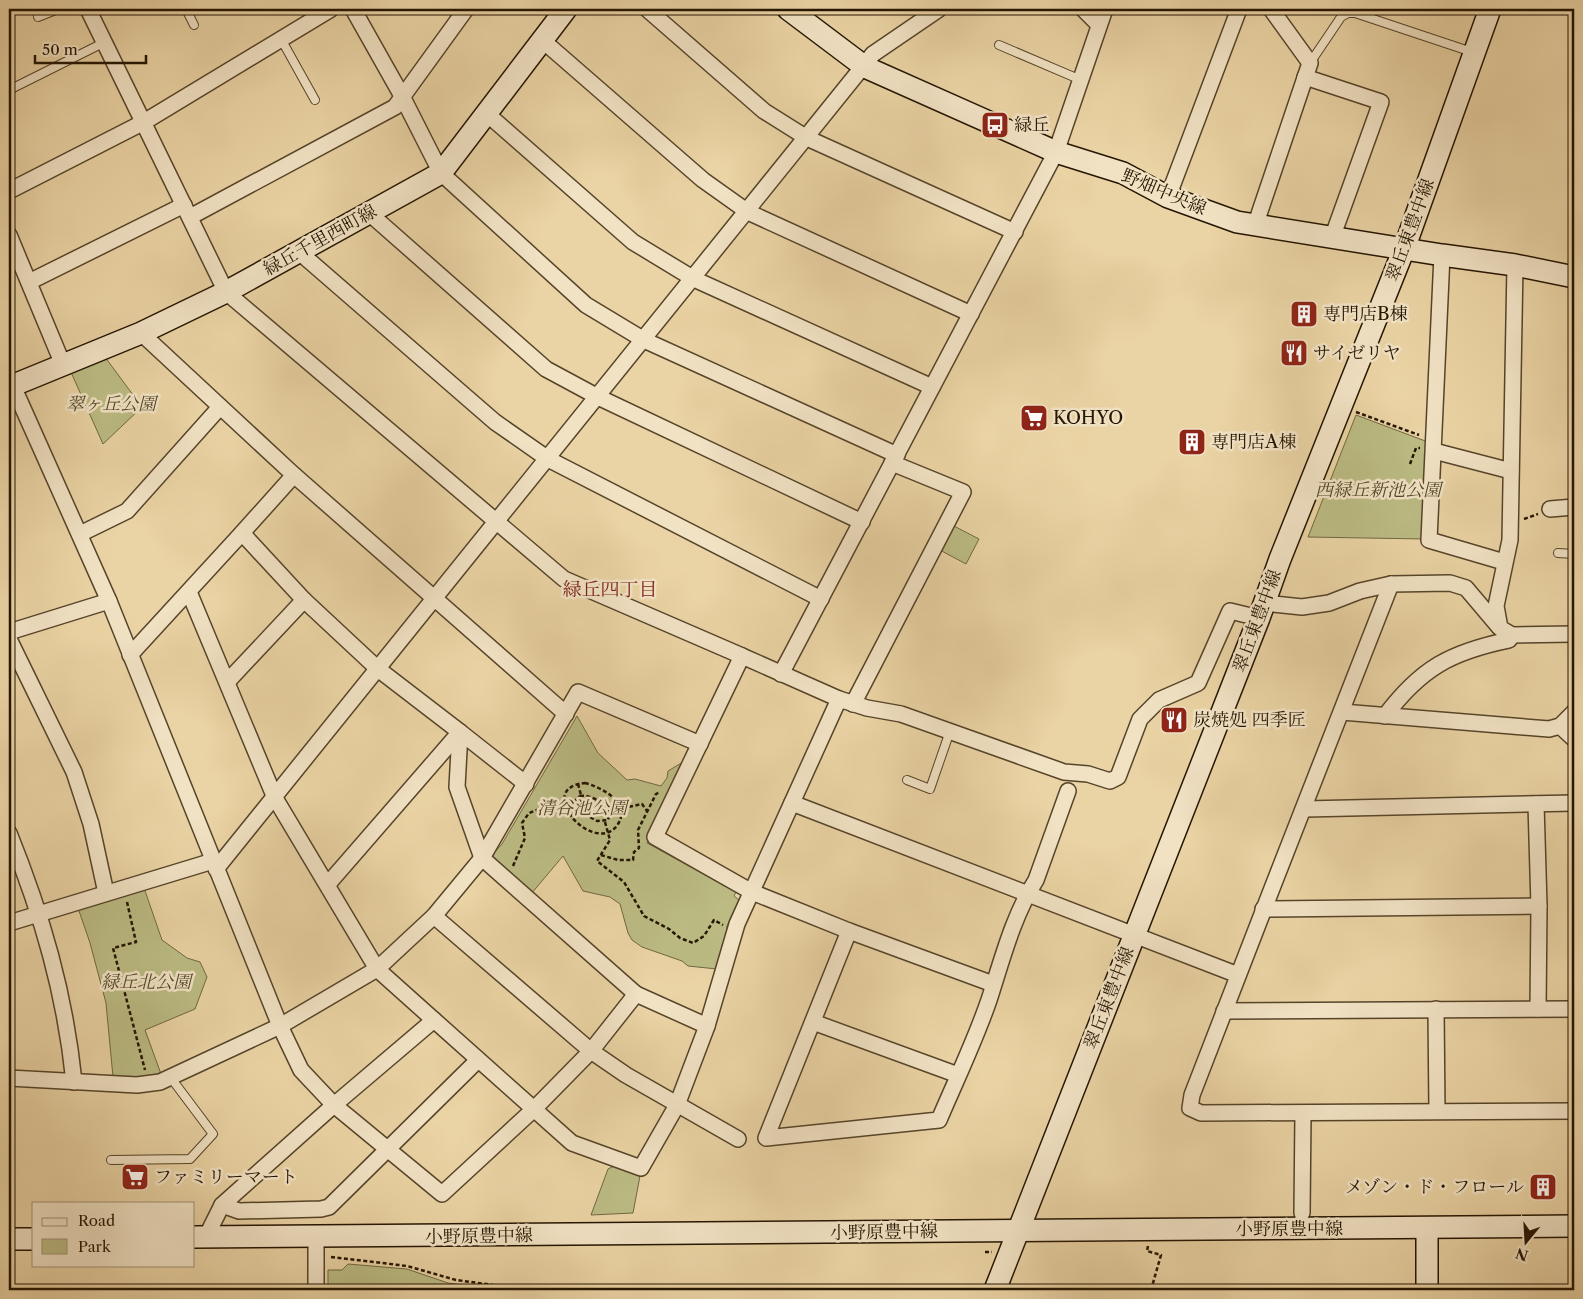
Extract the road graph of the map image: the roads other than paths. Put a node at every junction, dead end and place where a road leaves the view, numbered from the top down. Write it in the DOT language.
graph roads {
  1 [pos="58,9"];
  2 [pos="88,9"];
  3 [pos="186,9"];
  4 [pos="330,9"];
  5 [pos="354,9"];
  6 [pos="466,9"];
  7 [pos="566,9"];
  8 [pos="647,9"];
  9 [pos="939,9"];
  10 [pos="1083,9"];
  11 [pos="1105,9"];
  12 [pos="1240,9"];
  13 [pos="1271,9"];
  14 [pos="1490,9"];
  15 [pos="793,10"];
  16 [pos="38,17"];
  17 [pos="1099,25"];
  18 [pos="194,26"];
  19 [pos="541,38"];
  20 [pos="280,39"];
  21 [pos="105,42"];
  22 [pos="999,45"];
  23 [pos="1474,53"];
  24 [pos="1310,63"];
  25 [pos="864,67"];
  26 [pos="1305,77"];
  27 [pos="1081,80"];
  28 [pos="9,90"];
  29 [pos="402,96"];
  30 [pos="315,100"];
  31 [pos="486,113"];
  32 [pos="144,122"];
  33 [pos="807,138"];
  34 [pos="1056,152"];
  35 [pos="440,173"];
  36 [pos="9,191"];
  37 [pos="1168,197"];
  38 [pos="187,211"];
  39 [pos="748,212"];
  40 [pos="369,213"];
  41 [pos="1255,226"];
  42 [pos="1015,232"];
  43 [pos="9,235"];
  44 [pos="1332,238"];
  45 [pos="1404,249"];
  46 [pos="298,252"];
  47 [pos="1442,255"];
  48 [pos="1515,265"];
  49 [pos="1574,276"];
  50 [pos="694,279"];
  51 [pos="29,282"];
  52 [pos="226,292"];
  53 [pos="971,314"];
  54 [pos="141,333"];
  55 [pos="644,340"];
  56 [pos="64,366"];
  57 [pos="11,386"];
  58 [pos="932,387"];
  59 [pos="598,397"];
  60 [pos="220,406"];
  61 [pos="1434,446"];
  62 [pos="548,459"];
  63 [pos="894,459"];
  64 [pos="1511,470"];
  65 [pos="294,475"];
  66 [pos="1574,507"];
  67 [pos="1550,510"];
  68 [pos="862,522"];
  69 [pos="496,524"];
  70 [pos="242,533"];
  71 [pos="80,534"];
  72 [pos="1558,553"];
  73 [pos="1574,554"];
  74 [pos="1504,562"];
  75 [pos="1391,584"];
  76 [pos="189,592"];
  77 [pos="435,599"];
  78 [pos="821,599"];
  79 [pos="304,600"];
  80 [pos="109,601"];
  81 [pos="1262,611"];
  82 [pos="9,632"];
  83 [pos="1506,632"];
  84 [pos="1574,634"];
  85 [pos="9,639"];
  86 [pos="130,655"];
  87 [pos="742,656"];
  88 [pos="378,669"];
  89 [pos="781,674"];
  90 [pos="228,681"];
  91 [pos="846,702"];
  92 [pos="1342,712"];
  93 [pos="1574,712"];
  94 [pos="566,714"];
  95 [pos="1385,716"];
  96 [pos="1560,726"];
  97 [pos="460,732"];
  98 [pos="950,732"];
  99 [pos="1574,739"];
  100 [pos="700,744"];
  101 [pos="907,780"];
  102 [pos="526,784"];
  103 [pos="1068,791"];
  104 [pos="275,798"];
  105 [pos="792,803"];
  106 [pos="1574,803"];
  107 [pos="1536,804"];
  108 [pos="1305,809"];
  109 [pos="9,832"];
  110 [pos="482,858"];
  111 [pos="215,865"];
  112 [pos="328,884"];
  113 [pos="752,892"];
  114 [pos="1028,892"];
  115 [pos="106,893"];
  116 [pos="1539,906"];
  117 [pos="1263,909"];
  118 [pos="40,912"];
  119 [pos="434,916"];
  120 [pos="9,923"];
  121 [pos="849,931"];
  122 [pos="1134,935"];
  123 [pos="377,969"];
  124 [pos="1238,974"];
  125 [pos="993,984"];
  126 [pos="636,994"];
  127 [pos="1436,1009"];
  128 [pos="1538,1009"];
  129 [pos="1574,1009"];
  130 [pos="1224,1011"];
  131 [pos="434,1020"];
  132 [pos="814,1022"];
  133 [pos="280,1026"];
  134 [pos="707,1026"];
  135 [pos="591,1051"];
  136 [pos="478,1060"];
  137 [pos="958,1075"];
  138 [pos="9,1078"];
  139 [pos="171,1078"];
  140 [pos="74,1082"];
  141 [pos="677,1104"];
  142 [pos="334,1105"];
  143 [pos="533,1110"];
  144 [pos="1437,1111"];
  145 [pos="1574,1111"];
  146 [pos="1303,1113"];
  147 [pos="738,1139"];
  148 [pos="388,1149"];
  149 [pos="111,1160"];
  150 [pos="222,1205"];
  151 [pos="1302,1213"];
  152 [pos="1574,1226"];
  153 [pos="1426,1228"];
  154 [pos="1018,1230"];
  155 [pos="9,1235"];
  156 [pos="200,1237"];
  157 [pos="316,1237"];
  158 [pos="32,1239"];
  159 [pos="316,1290"];
  160 [pos="995,1290"];
  161 [pos="1427,1290"];
  1 -- 16 [label="lane"];
  2 -- 21 [label="street"];
  3 -- 18 [label="lane"];
  4 -- 20 [label="street"];
  5 -- 29 [label="street"];
  6 -- 29 [label="street"];
  7 -- 19 [label="street, 緑丘千里西町線"];
  8 -- 33 [label="street"];
  9 -- 25 [label="street"];
  10 -- 17 [label="street"];
  11 -- 17 [label="street"];
  12 -- 37 [label="street"];
  13 -- 24 [label="street"];
  14 -- 23 [label="street, 翠丘東豊中線"];
  15 -- 25 [label="street, 野畑中央線"];
  17 -- 27 [label="street"];
  19 -- 31 [label="street, 緑丘千里西町線"];
  19 -- 39 [label="street"];
  20 -- 30 [label="lane"];
  20 -- 32 [label="street"];
  21 -- 28 [label="lane"];
  21 -- 32 [label="street"];
  22 -- 27 [label="lane"];
  23 -- 24 [label="lane"];
  23 -- 45 [label="street, 翠丘東豊中線"];
  24 -- 26 [label="street"];
  25 -- 33 [label="street"];
  25 -- 34 [label="street, 野畑中央線"];
  26 -- 41 [label="street"];
  26 -- 44 [label="street"];
  27 -- 34 [label="street"];
  29 -- 35 [label="street"];
  29 -- 38 [label="street"];
  31 -- 35 [label="street, 緑丘千里西町線"];
  31 -- 50 [label="street"];
  32 -- 36 [label="street"];
  32 -- 38 [label="street"];
  33 -- 39 [label="street"];
  33 -- 42 [label="street"];
  34 -- 37 [label="street, 野畑中央線"];
  34 -- 42 [label="street"];
  35 -- 40 [label="street, 緑丘千里西町線"];
  35 -- 55 [label="street"];
  37 -- 41 [label="street, 野畑中央線"];
  38 -- 51 [label="street"];
  38 -- 52 [label="street"];
  39 -- 50 [label="street"];
  39 -- 53 [label="street"];
  40 -- 46 [label="street, 緑丘千里西町線"];
  40 -- 59 [label="street"];
  41 -- 44 [label="street, 野畑中央線"];
  42 -- 53 [label="street"];
  43 -- 51 [label="street"];
  44 -- 45 [label="street, 野畑中央線"];
  45 -- 47 [label="street, 野畑中央線"];
  45 -- 81 [label="street, 翠丘東豊中線"];
  46 -- 52 [label="street, 緑丘千里西町線"];
  46 -- 62 [label="street"];
  47 -- 48 [label="street, 野畑中央線"];
  47 -- 61 [label="street"];
  48 -- 49 [label="street, 野畑中央線"];
  48 -- 64 [label="street"];
  50 -- 55 [label="street"];
  50 -- 58 [label="street"];
  51 -- 56 [label="street"];
  52 -- 54 [label="street, 緑丘千里西町線"];
  52 -- 69 [label="street"];
  53 -- 58 [label="street"];
  54 -- 56 [label="street, 緑丘千里西町線"];
  54 -- 60 [label="street"];
  55 -- 59 [label="street"];
  55 -- 63 [label="street"];
  56 -- 57 [label="street, 緑丘千里西町線"];
  57 -- 71 [label="street"];
  58 -- 63 [label="street"];
  59 -- 62 [label="street"];
  59 -- 68 [label="street"];
  60 -- 65 [label="street"];
  60 -- 71 [label="street"];
  61 -- 64 [label="street"];
  61 -- 74 [label="street"];
  62 -- 69 [label="street"];
  62 -- 78 [label="street"];
  63 -- 68 [label="street"];
  63 -- 91 [label="street"];
  64 -- 74 [label="street"];
  65 -- 70 [label="street"];
  65 -- 77 [label="street"];
  66 -- 67 [label="street"];
  68 -- 78 [label="street"];
  69 -- 77 [label="street"];
  69 -- 87 [label="street"];
  70 -- 76 [label="street"];
  70 -- 79 [label="street"];
  71 -- 80 [label="street"];
  72 -- 73 [label="lane"];
  74 -- 83 [label="street"];
  75 -- 81 [label="street"];
  75 -- 83 [label="street"];
  75 -- 92 [label="street"];
  76 -- 86 [label="street"];
  76 -- 90 [label="street"];
  77 -- 88 [label="street"];
  77 -- 94 [label="street"];
  78 -- 89 [label="street"];
  79 -- 88 [label="street"];
  79 -- 90 [label="street"];
  80 -- 82 [label="street"];
  80 -- 86 [label="street"];
  81 -- 98 [label="street"];
  81 -- 122 [label="street, 翠丘東豊中線"];
  83 -- 84 [label="street"];
  83 -- 95 [label="street"];
  85 -- 115 [label="street"];
  86 -- 111 [label="street"];
  87 -- 89 [label="street"];
  87 -- 100 [label="street"];
  88 -- 97 [label="street"];
  88 -- 104 [label="street"];
  89 -- 91 [label="street"];
  90 -- 104 [label="street"];
  91 -- 98 [label="street"];
  91 -- 105 [label="street"];
  92 -- 95 [label="street"];
  92 -- 108 [label="street"];
  93 -- 96 [label="street"];
  94 -- 100 [label="street"];
  94 -- 102 [label="street"];
  95 -- 96 [label="street"];
  96 -- 99 [label="street"];
  97 -- 102 [label="street"];
  97 -- 110 [label="street"];
  97 -- 112 [label="street"];
  98 -- 101 [label="lane"];
  100 -- 113 [label="street"];
  102 -- 110 [label="street"];
  103 -- 114 [label="street"];
  104 -- 111 [label="street"];
  104 -- 112 [label="street"];
  105 -- 113 [label="street"];
  105 -- 114 [label="street"];
  106 -- 107 [label="street"];
  107 -- 108 [label="street"];
  107 -- 116 [label="street"];
  108 -- 117 [label="street"];
  109 -- 118 [label="street"];
  110 -- 119 [label="street"];
  110 -- 126 [label="street"];
  111 -- 115 [label="street"];
  111 -- 133 [label="street"];
  112 -- 123 [label="street"];
  113 -- 121 [label="street"];
  113 -- 134 [label="street"];
  114 -- 122 [label="street"];
  114 -- 125 [label="street"];
  115 -- 118 [label="street"];
  116 -- 117 [label="street"];
  116 -- 128 [label="street"];
  117 -- 124 [label="street"];
  118 -- 120 [label="street"];
  118 -- 140 [label="street"];
  119 -- 123 [label="street"];
  119 -- 135 [label="street"];
  121 -- 125 [label="street"];
  121 -- 132 [label="street"];
  122 -- 124 [label="street"];
  122 -- 154 [label="street, 翠丘東豊中線"];
  123 -- 131 [label="street"];
  123 -- 133 [label="street"];
  124 -- 130 [label="street"];
  125 -- 137 [label="street"];
  126 -- 134 [label="street"];
  126 -- 135 [label="street"];
  127 -- 128 [label="street"];
  127 -- 130 [label="street"];
  127 -- 144 [label="street"];
  128 -- 129 [label="street"];
  130 -- 146 [label="street"];
  131 -- 136 [label="street"];
  131 -- 142 [label="street"];
  132 -- 137 [label="street"];
  132 -- 137 [label="street"];
  133 -- 139 [label="street"];
  133 -- 142 [label="street"];
  134 -- 141 [label="street"];
  135 -- 141 [label="street"];
  135 -- 143 [label="street"];
  136 -- 143 [label="street"];
  136 -- 148 [label="street"];
  138 -- 140 [label="street"];
  139 -- 140 [label="street"];
  139 -- 149 [label="lane"];
  141 -- 143 [label="street"];
  141 -- 147 [label="street"];
  142 -- 148 [label="street"];
  142 -- 150 [label="street"];
  143 -- 148 [label="street"];
  144 -- 145 [label="street"];
  144 -- 146 [label="street"];
  146 -- 151 [label="street"];
  148 -- 150 [label="street"];
  150 -- 156 [label="street"];
  152 -- 153 [label="street, 小野原豊中線"];
  153 -- 154 [label="street, 小野原豊中線"];
  153 -- 161 [label="street"];
  154 -- 157 [label="street, 小野原豊中線"];
  154 -- 160 [label="street, 翠丘東豊中線"];
  155 -- 158 [label="street"];
  156 -- 157 [label="street, 小野原豊中線"];
  157 -- 159 [label="street"];
}
